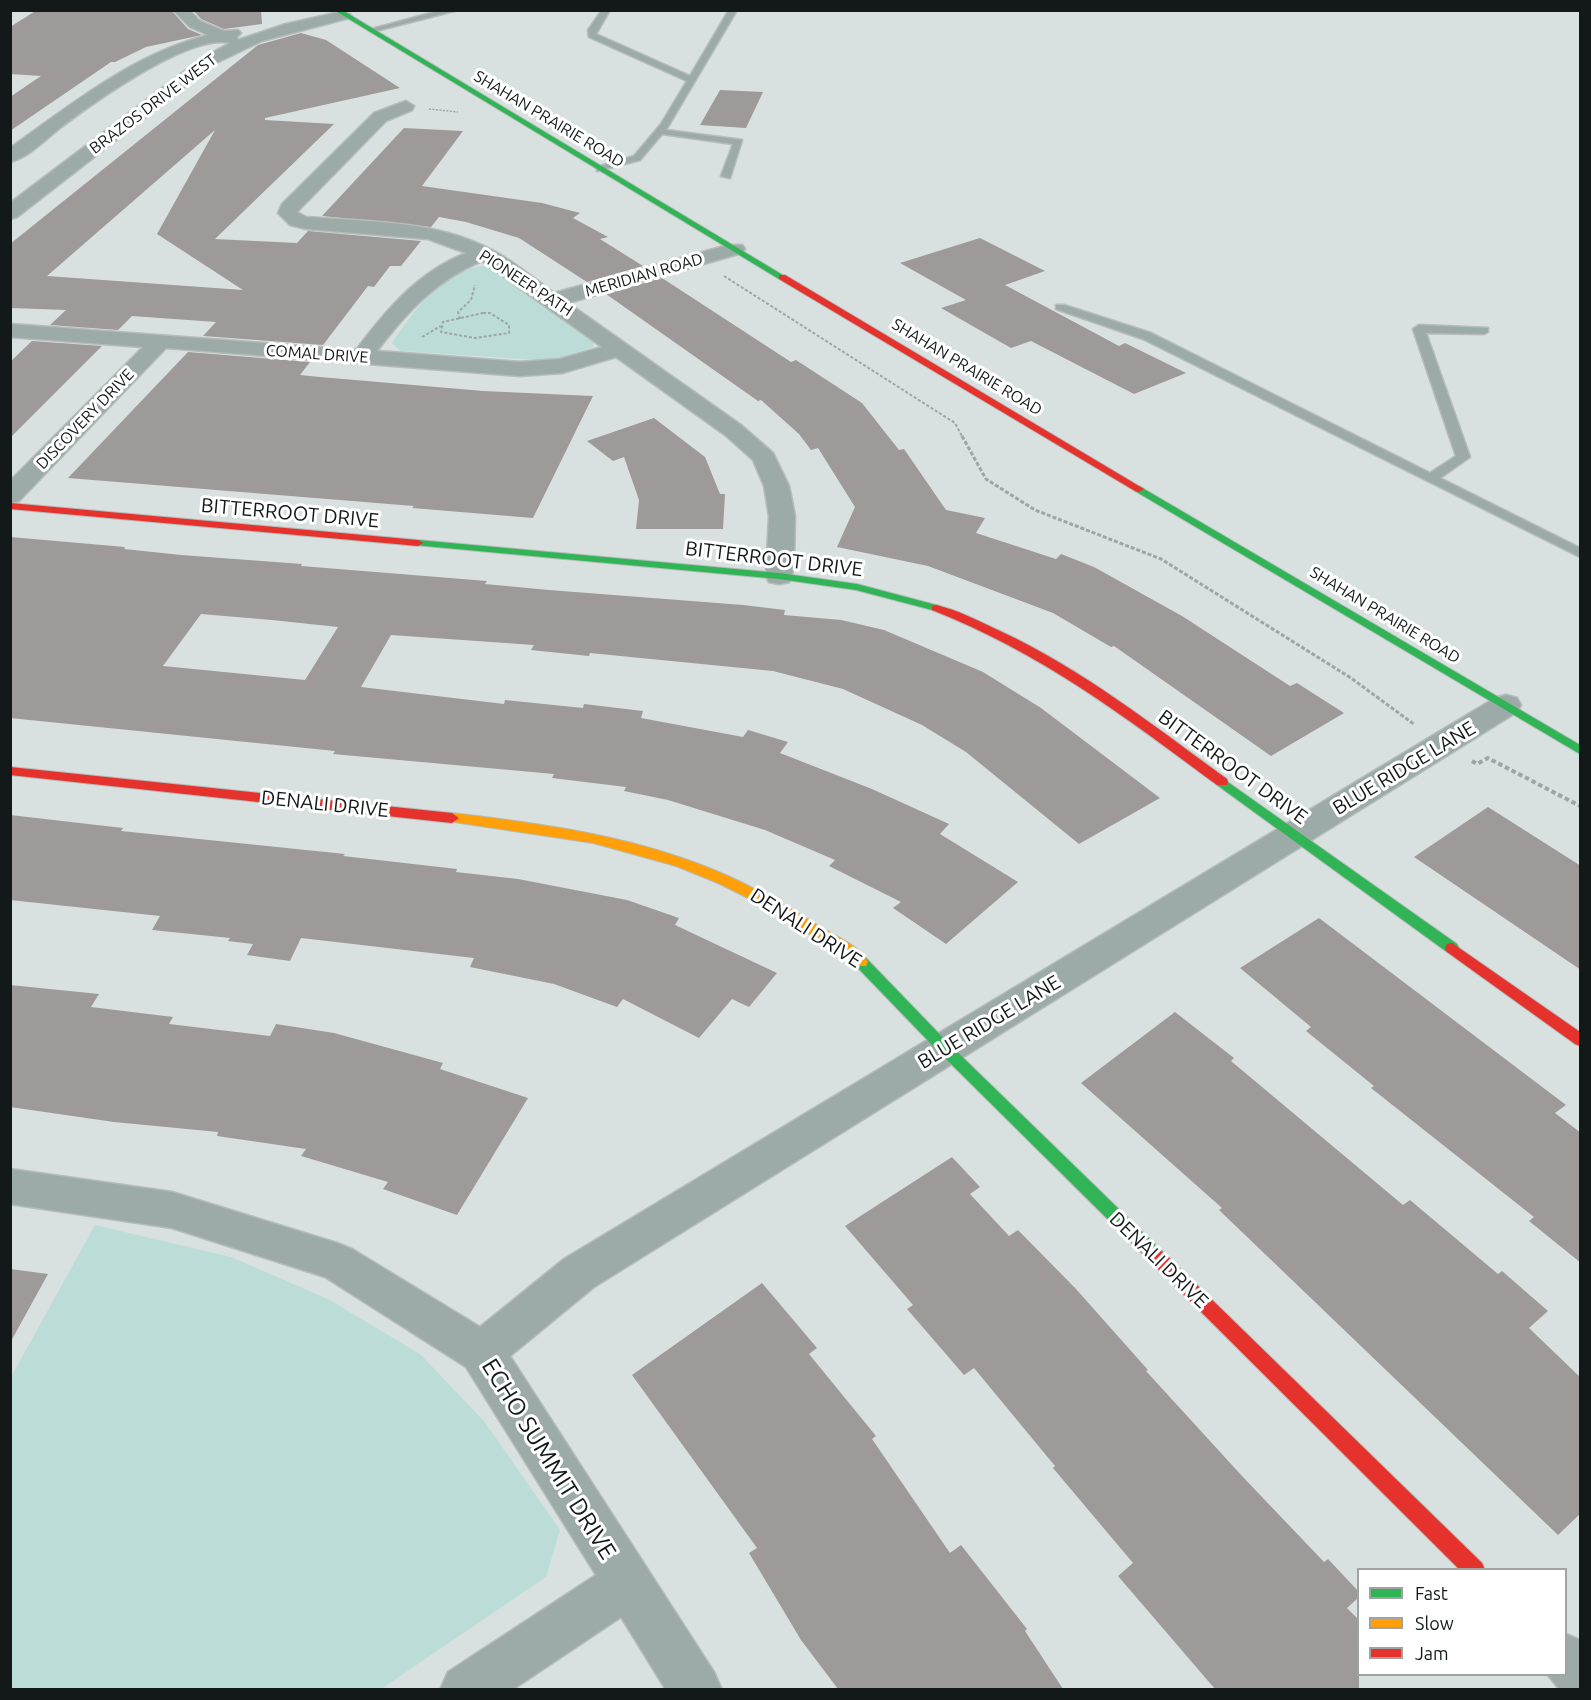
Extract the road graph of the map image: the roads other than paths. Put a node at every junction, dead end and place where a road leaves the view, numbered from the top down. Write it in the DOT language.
graph roads {
  1 [pos="180,10"];
  2 [pos="454,10"];
  3 [pos="606,10"];
  4 [pos="733,10"];
  5 [pos="341,13"];
  6 [pos="372,30"];
  7 [pos="220,35"];
  8 [pos="242,43"];
  9 [pos="692,80"];
  10 [pos="406,106"];
  11 [pos="64,118"];
  12 [pos="86,119"];
  13 [pos="108,120"];
  14 [pos="130,122"];
  15 [pos="659,131"];
  16 [pos="10,157"];
  17 [pos="600,169"];
  18 [pos="726,176"];
  19 [pos="14,207"];
  20 [pos="735,249"];
  21 [pos="484,253"];
  22 [pos="554,300"];
  23 [pos="1060,307"];
  24 [pos="10,330"];
  25 [pos="1484,330"];
  26 [pos="160,342"];
  27 [pos="621,348"];
  28 [pos="361,358"];
  29 [pos="1431,478"];
  30 [pos="10,496"];
  31 [pos="10,506"];
  32 [pos="1581,553"];
  33 [pos="779,576"];
  34 [pos="1506,705"];
  35 [pos="1581,750"];
  36 [pos="10,771"];
  37 [pos="1294,835"];
  38 [pos="1581,1040"];
  39 [pos="945,1049"];
  40 [pos="10,1186"];
  41 [pos="482,1352"];
  42 [pos="1474,1568"];
  43 [pos="628,1583"];
  44 [pos="1567,1660"];
  45 [pos="1581,1673"];
  46 [pos="466,1689"];
  47 [pos="696,1689"];
  1 -- 7 [label="street"];
  2 -- 6 [label="lane"];
  3 -- 9 [label="lane"];
  4 -- 9 [label="lane"];
  5 -- 6 [label="street, SHAHAN PRAIRIE ROAD"];
  5 -- 7 [label="street"];
  5 -- 8 [label="street, BRAZOS DRIVE WEST"];
  6 -- 17 [label="street, SHAHAN PRAIRIE ROAD"];
  7 -- 8 [label="street"];
  7 -- 11 [label="street"];
  8 -- 14 [label="street, BRAZOS DRIVE WEST"];
  9 -- 15 [label="lane"];
  10 -- 21 [label="street, PIONEER PATH"];
  11 -- 12 [label="street"];
  11 -- 16 [label="street"];
  13 -- 14 [label="street"];
  14 -- 19 [label="street, BRAZOS DRIVE WEST"];
  15 -- 17 [label="lane"];
  15 -- 18 [label="lane"];
  17 -- 20 [label="street, SHAHAN PRAIRIE ROAD"];
  20 -- 22 [label="street, MERIDIAN ROAD"];
  20 -- 34 [label="street, SHAHAN PRAIRIE ROAD"];
  21 -- 22 [label="street, PIONEER PATH"];
  21 -- 28 [label="street"];
  22 -- 27 [label="street, PIONEER PATH"];
  23 -- 29 [label="lane"];
  24 -- 26 [label="street, COMAL DRIVE"];
  25 -- 29 [label="lane"];
  26 -- 28 [label="street, COMAL DRIVE"];
  26 -- 30 [label="street, DISCOVERY DRIVE"];
  27 -- 28 [label="street, COMAL DRIVE"];
  27 -- 33 [label="street, PIONEER PATH"];
  29 -- 32 [label="lane"];
  31 -- 33 [label="street, BITTERROOT DRIVE"];
  33 -- 37 [label="street, BITTERROOT DRIVE"];
  34 -- 35 [label="street, SHAHAN PRAIRIE ROAD"];
  34 -- 37 [label="street, BLUE RIDGE LANE"];
  36 -- 39 [label="street, DENALI DRIVE"];
  37 -- 38 [label="street, BITTERROOT DRIVE"];
  37 -- 39 [label="street, BLUE RIDGE LANE"];
  39 -- 41 [label="street, BLUE RIDGE LANE"];
  39 -- 42 [label="street, DENALI DRIVE"];
  40 -- 41 [label="street, ECHO SUMMIT DRIVE"];
  41 -- 43 [label="street, ECHO SUMMIT DRIVE"];
  43 -- 46 [label="street"];
  43 -- 47 [label="street, ECHO SUMMIT DRIVE"];
  44 -- 45 [label="street"];
}
